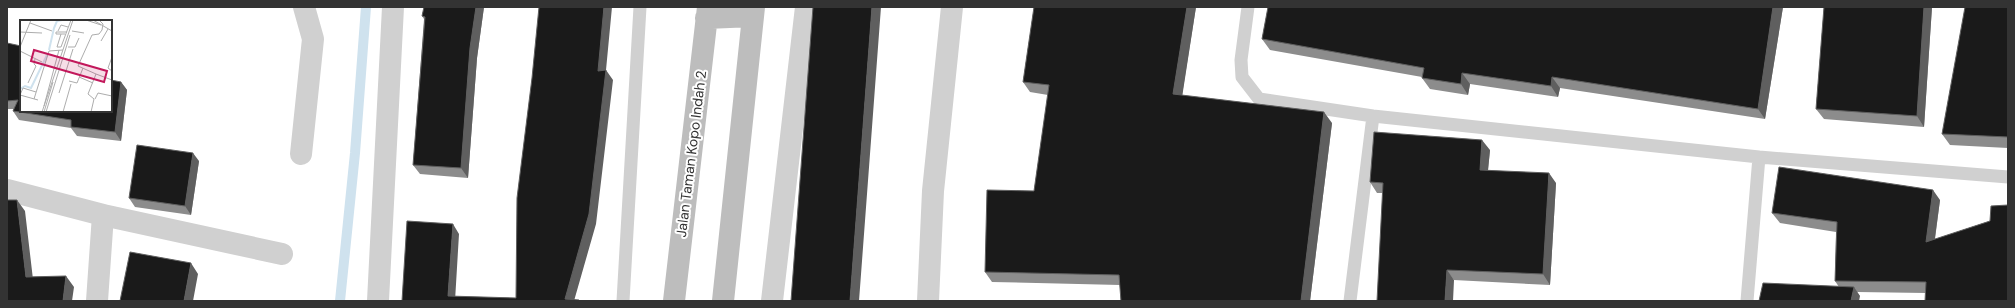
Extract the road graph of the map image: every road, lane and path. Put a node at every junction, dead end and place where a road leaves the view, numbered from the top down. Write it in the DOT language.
graph roads {
  1 [pos="304,7"];
  2 [pos="394,7"];
  3 [pos="640,7"];
  4 [pos="806,7"];
  5 [pos="952,7"];
  6 [pos="1248,7"];
  7 [pos="754,12"];
  8 [pos="707,13"];
  9 [pos="1373,116"];
  10 [pos="301,154"];
  11 [pos="1759,157"];
  12 [pos="2008,176"];
  13 [pos="7,190"];
  14 [pos="103,215"];
  15 [pos="282,254"];
  16 [pos="97,301"];
  17 [pos="378,301"];
  18 [pos="623,301"];
  19 [pos="674,301"];
  20 [pos="723,301"];
  21 [pos="772,301"];
  22 [pos="928,301"];
  23 [pos="1350,301"];
  24 [pos="1747,301"];
  1 -- 10 [label="street"];
  2 -- 17 [label="street"];
  3 -- 18 [label="lane"];
  4 -- 21 [label="street"];
  5 -- 22 [label="street"];
  6 -- 9 [label="lane"];
  7 -- 8 [label="main road"];
  7 -- 20 [label="main road"];
  8 -- 19 [label="main road, Jalan Taman Kopo Indah 2"];
  9 -- 11 [label="lane"];
  9 -- 23 [label="lane"];
  11 -- 12 [label="lane"];
  11 -- 24 [label="lane"];
  13 -- 14 [label="street"];
  14 -- 15 [label="street"];
  14 -- 16 [label="street"];
}
